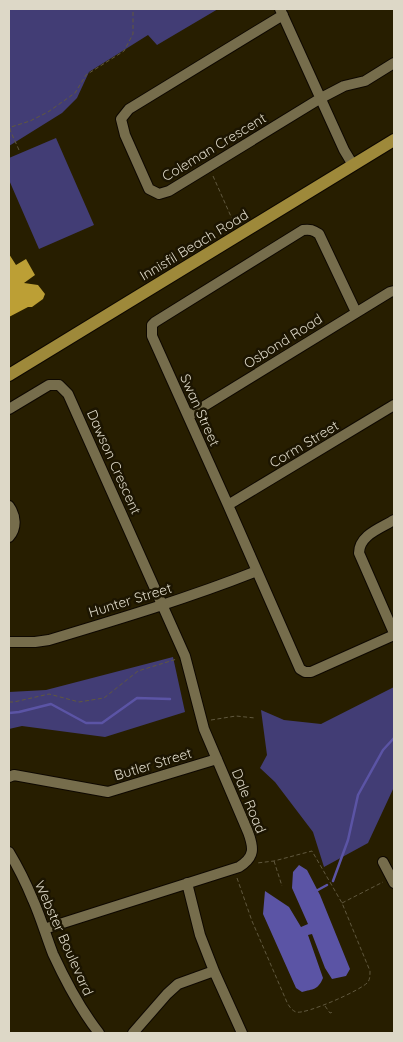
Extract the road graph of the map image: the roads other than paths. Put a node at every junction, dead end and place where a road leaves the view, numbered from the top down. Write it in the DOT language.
graph roads {
  1 [pos="281,12"];
  2 [pos="394,63"];
  3 [pos="321,98"];
  4 [pos="394,140"];
  5 [pos="353,165"];
  6 [pos="394,291"];
  7 [pos="356,312"];
  8 [pos="9,375"];
  9 [pos="394,405"];
  10 [pos="9,409"];
  11 [pos="188,416"];
  12 [pos="228,505"];
  13 [pos="9,506"];
  14 [pos="394,520"];
  15 [pos="9,536"];
  16 [pos="257,570"];
  17 [pos="163,605"];
  18 [pos="394,634"];
  19 [pos="9,642"];
  20 [pos="217,759"];
  21 [pos="9,777"];
  22 [pos="9,852"];
  23 [pos="383,862"];
  24 [pos="393,880"];
  25 [pos="187,883"];
  26 [pos="44,929"];
  27 [pos="214,971"];
  28 [pos="99,1033"];
  29 [pos="132,1033"];
  30 [pos="242,1033"];
  1 -- 3 [label="street"];
  1 -- 3 [label="street, Coleman Crescent"];
  2 -- 3 [label="street"];
  3 -- 5 [label="street"];
  4 -- 5 [label="main road, Innisfil Beach Road"];
  5 -- 8 [label="main road, Innisfil Beach Road"];
  6 -- 7 [label="street, Osbond Road"];
  7 -- 11 [label="street, Osbond Road"];
  7 -- 11 [label="street, Swan Street"];
  9 -- 12 [label="street, Corm Street"];
  10 -- 17 [label="street, Dawson Crescent"];
  11 -- 12 [label="street, Swan Street"];
  12 -- 16 [label="street, Swan Street"];
  13 -- 15 [label="street"];
  14 -- 18 [label="street"];
  16 -- 17 [label="street, Hunter Street"];
  16 -- 18 [label="street, Swan Street"];
  17 -- 19 [label="street, Hunter Street"];
  17 -- 20 [label="street, Dale Road"];
  20 -- 21 [label="street, Butler Street"];
  20 -- 25 [label="street, Dale Road"];
  22 -- 26 [label="street, Webster Boulevard"];
  23 -- 24 [label="street"];
  25 -- 26 [label="street, Dale Road"];
  25 -- 27 [label="street"];
  26 -- 28 [label="street, Webster Boulevard"];
  27 -- 29 [label="street"];
  27 -- 30 [label="street"];
}
